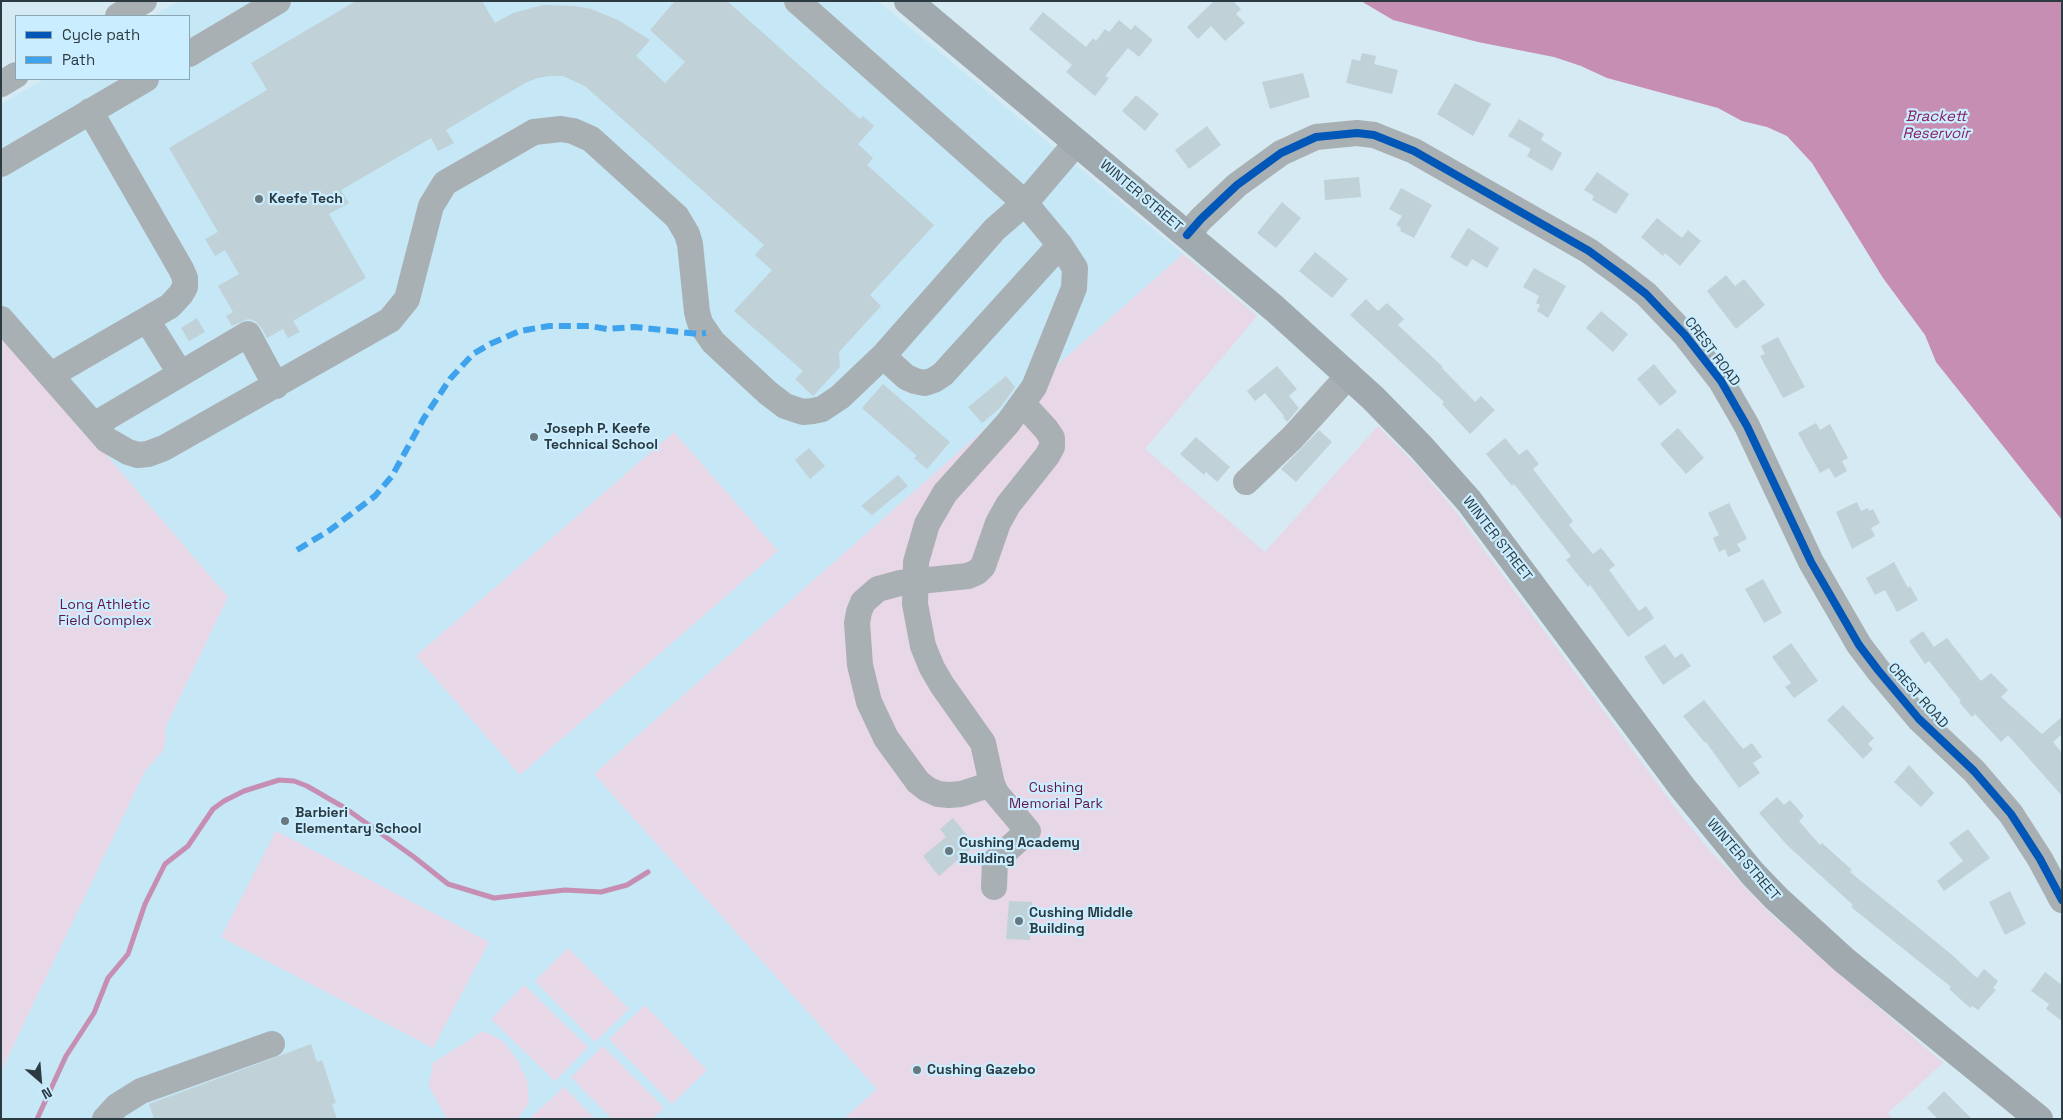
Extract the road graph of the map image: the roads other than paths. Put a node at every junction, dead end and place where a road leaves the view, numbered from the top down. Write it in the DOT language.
graph roads {
  1 [pos="144,1"];
  2 [pos="278,1"];
  3 [pos="797,1"];
  4 [pos="908,1"];
  5 [pos="120,15"];
  6 [pos="190,53"];
  7 [pos="15,76"];
  8 [pos="144,80"];
  9 [pos="1,84"];
  10 [pos="90,111"];
  11 [pos="1076,142"];
  12 [pos="1,164"];
  13 [pos="1025,203"];
  14 [pos="1188,235"];
  15 [pos="1060,245"];
  16 [pos="1,320"];
  17 [pos="147,320"];
  18 [pos="882,356"];
  19 [pos="180,373"];
  20 [pos="51,375"];
  21 [pos="1349,375"];
  22 [pos="276,386"];
  23 [pos="1023,404"];
  24 [pos="94,425"];
  25 [pos="1246,482"];
  26 [pos="914,582"];
  27 [pos="992,784"];
  28 [pos="994,887"];
  29 [pos="2062,900"];
  30 [pos="272,1044"];
  31 [pos="105,1119"];
  32 [pos="2039,1119"];
  1 -- 5 [label="street"];
  2 -- 6 [label="street"];
  3 -- 13 [label="street"];
  4 -- 11 [label="main road, WINTER STREET"];
  7 -- 9 [label="street"];
  8 -- 10 [label="street"];
  10 -- 12 [label="street"];
  10 -- 17 [label="street"];
  11 -- 13 [label="street"];
  11 -- 14 [label="main road, WINTER STREET"];
  13 -- 15 [label="street"];
  13 -- 18 [label="street"];
  14 -- 21 [label="main road, WINTER STREET"];
  14 -- 29 [label="street, CREST ROAD"];
  15 -- 18 [label="street"];
  15 -- 23 [label="street"];
  16 -- 20 [label="street"];
  17 -- 19 [label="street"];
  17 -- 20 [label="street"];
  18 -- 22 [label="street"];
  19 -- 22 [label="street"];
  19 -- 24 [label="street"];
  20 -- 24 [label="street"];
  21 -- 25 [label="street"];
  21 -- 32 [label="main road, WINTER STREET"];
  22 -- 24 [label="street"];
  23 -- 26 [label="street"];
  23 -- 26 [label="street"];
  26 -- 27 [label="street"];
  26 -- 27 [label="street"];
  27 -- 28 [label="street"];
  30 -- 31 [label="street"];
}
